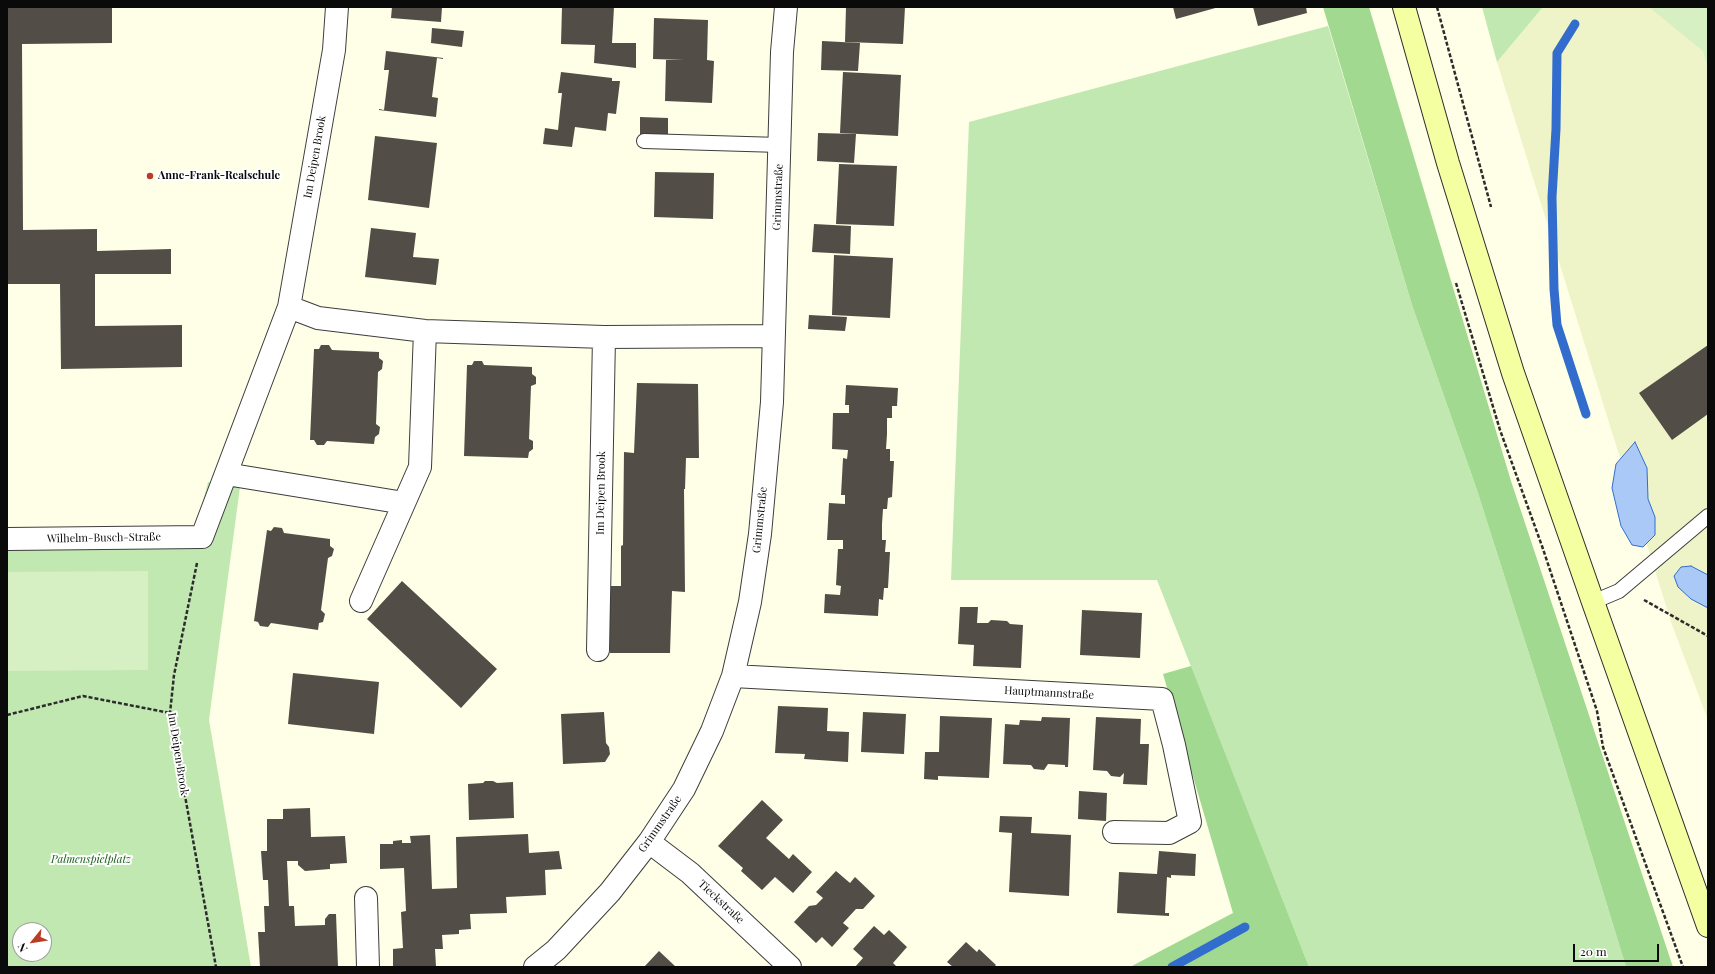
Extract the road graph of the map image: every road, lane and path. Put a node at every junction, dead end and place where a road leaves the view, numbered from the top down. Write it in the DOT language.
graph roads {
  1 [pos="337,7"];
  2 [pos="786,7"];
  3 [pos="1404,7"];
  4 [pos="1437,7"];
  5 [pos="644,141"];
  6 [pos="780,145"];
  7 [pos="1492,210"];
  8 [pos="289,307"];
  9 [pos="425,331"];
  10 [pos="773,336"];
  11 [pos="604,337"];
  12 [pos="226,474"];
  13 [pos="404,503"];
  14 [pos="1708,516"];
  15 [pos="202,537"];
  16 [pos="7,539"];
  17 [pos="1619,591"];
  18 [pos="361,601"];
  19 [pos="1593,602"];
  20 [pos="1708,636"];
  21 [pos="598,650"];
  22 [pos="733,676"];
  23 [pos="170,713"];
  24 [pos="7,715"];
  25 [pos="1114,832"];
  26 [pos="649,842"];
  27 [pos="366,898"];
  28 [pos="1708,926"];
  29 [pos="216,967"];
  30 [pos="368,967"];
  31 [pos="535,967"];
  32 [pos="790,967"];
  1 -- 8 [label="street, Im Deipen Brook"];
  2 -- 6 [label="street, Grimmstraße"];
  3 -- 19 [label="main road"];
  4 -- 7 [label="path"];
  5 -- 6 [label="lane"];
  6 -- 10 [label="street, Grimmstraße"];
  8 -- 9 [label="street"];
  8 -- 12 [label="street, Im Deipen Brook"];
  9 -- 11 [label="street"];
  9 -- 13 [label="street"];
  10 -- 11 [label="street"];
  10 -- 22 [label="street, Grimmstraße"];
  11 -- 21 [label="street, Im Deipen Brook"];
  12 -- 13 [label="street"];
  12 -- 15 [label="street, Im Deipen Brook"];
  13 -- 18 [label="street"];
  14 -- 17 [label="lane"];
  15 -- 16 [label="street, Wilhelm-Busch-Straße"];
  15 -- 23 [label="path, Im Deipen Brook"];
  17 -- 19 [label="lane"];
  17 -- 20 [label="path"];
  19 -- 28 [label="main road"];
  22 -- 25 [label="street, Hauptmannstraße"];
  22 -- 26 [label="street, Grimmstraße"];
  23 -- 24 [label="path"];
  23 -- 29 [label="path, Im Deipen Brook"];
  26 -- 31 [label="street, Grimmstraße"];
  26 -- 32 [label="street, Tieckstraße"];
  27 -- 30 [label="street"];
}
